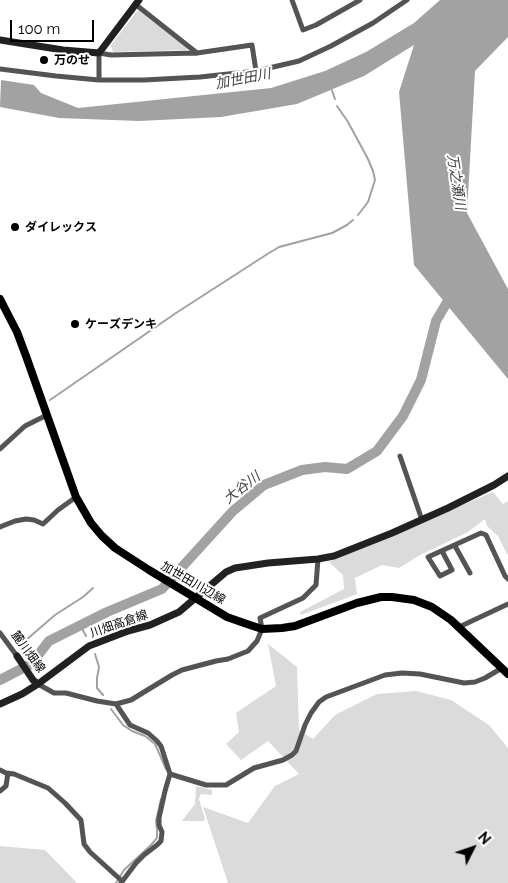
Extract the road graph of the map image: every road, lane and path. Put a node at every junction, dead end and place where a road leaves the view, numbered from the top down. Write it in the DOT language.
graph roads {
  1 [pos="292,0"];
  2 [pos="360,0"];
  3 [pos="407,0"];
  4 [pos="137,2"];
  5 [pos="0,40"];
  6 [pos="99,53"];
  7 [pos="198,53"];
  8 [pos="0,68"];
  9 [pos="256,70"];
  10 [pos="99,80"];
  11 [pos="0,299"];
  12 [pos="46,415"];
  13 [pos="0,449"];
  14 [pos="400,456"];
  15 [pos="508,476"];
  16 [pos="76,498"];
  17 [pos="422,520"];
  18 [pos="0,527"];
  19 [pos="454,546"];
  20 [pos="442,551"];
  21 [pos="318,559"];
  22 [pos="470,573"];
  23 [pos="508,579"];
  24 [pos="193,597"];
  25 [pos="508,604"];
  26 [pos="459,627"];
  27 [pos="262,629"];
  28 [pos="0,633"];
  29 [pos="17,656"];
  30 [pos="502,668"];
  31 [pos="508,674"];
  32 [pos="35,682"];
  33 [pos="0,704"];
  34 [pos="116,704"];
  35 [pos="0,770"];
  36 [pos="8,773"];
  37 [pos="170,774"];
  38 [pos="0,791"];
  39 [pos="120,881"];
  1 -- 2 [label="street"];
  3 -- 9 [label="street"];
  4 -- 6 [label="street"];
  4 -- 7 [label="street"];
  5 -- 6 [label="street"];
  6 -- 7 [label="street"];
  6 -- 10 [label="street"];
  7 -- 9 [label="street"];
  8 -- 10 [label="street"];
  9 -- 10 [label="street"];
  11 -- 12 [label="main road, 加世田川辺線"];
  12 -- 13 [label="street"];
  12 -- 16 [label="main road, 加世田川辺線"];
  14 -- 17 [label="street"];
  15 -- 17 [label="street, 川畑高倉線"];
  16 -- 18 [label="street"];
  16 -- 24 [label="main road, 加世田川辺線"];
  17 -- 21 [label="street, 川畑高倉線"];
  19 -- 20 [label="street"];
  19 -- 22 [label="street"];
  19 -- 23 [label="street"];
  20 -- 20 [label="street"];
  21 -- 24 [label="street, 川畑高倉線"];
  21 -- 27 [label="street"];
  24 -- 27 [label="main road, 加世田川辺線"];
  24 -- 32 [label="street, 川畑高倉線"];
  25 -- 26 [label="street"];
  26 -- 27 [label="main road, 加世田川辺線"];
  26 -- 30 [label="main road, 加世田川辺線"];
  27 -- 34 [label="street"];
  28 -- 29 [label="street, 麓川畑線"];
  29 -- 32 [label="street, 麓川畑線"];
  30 -- 31 [label="main road, 加世田川辺線"];
  30 -- 37 [label="street"];
  32 -- 33 [label="street, 川畑高倉線"];
  32 -- 34 [label="street"];
  34 -- 37 [label="street"];
  35 -- 36 [label="street"];
  36 -- 38 [label="street"];
  36 -- 39 [label="street"];
  37 -- 39 [label="street"];
}
